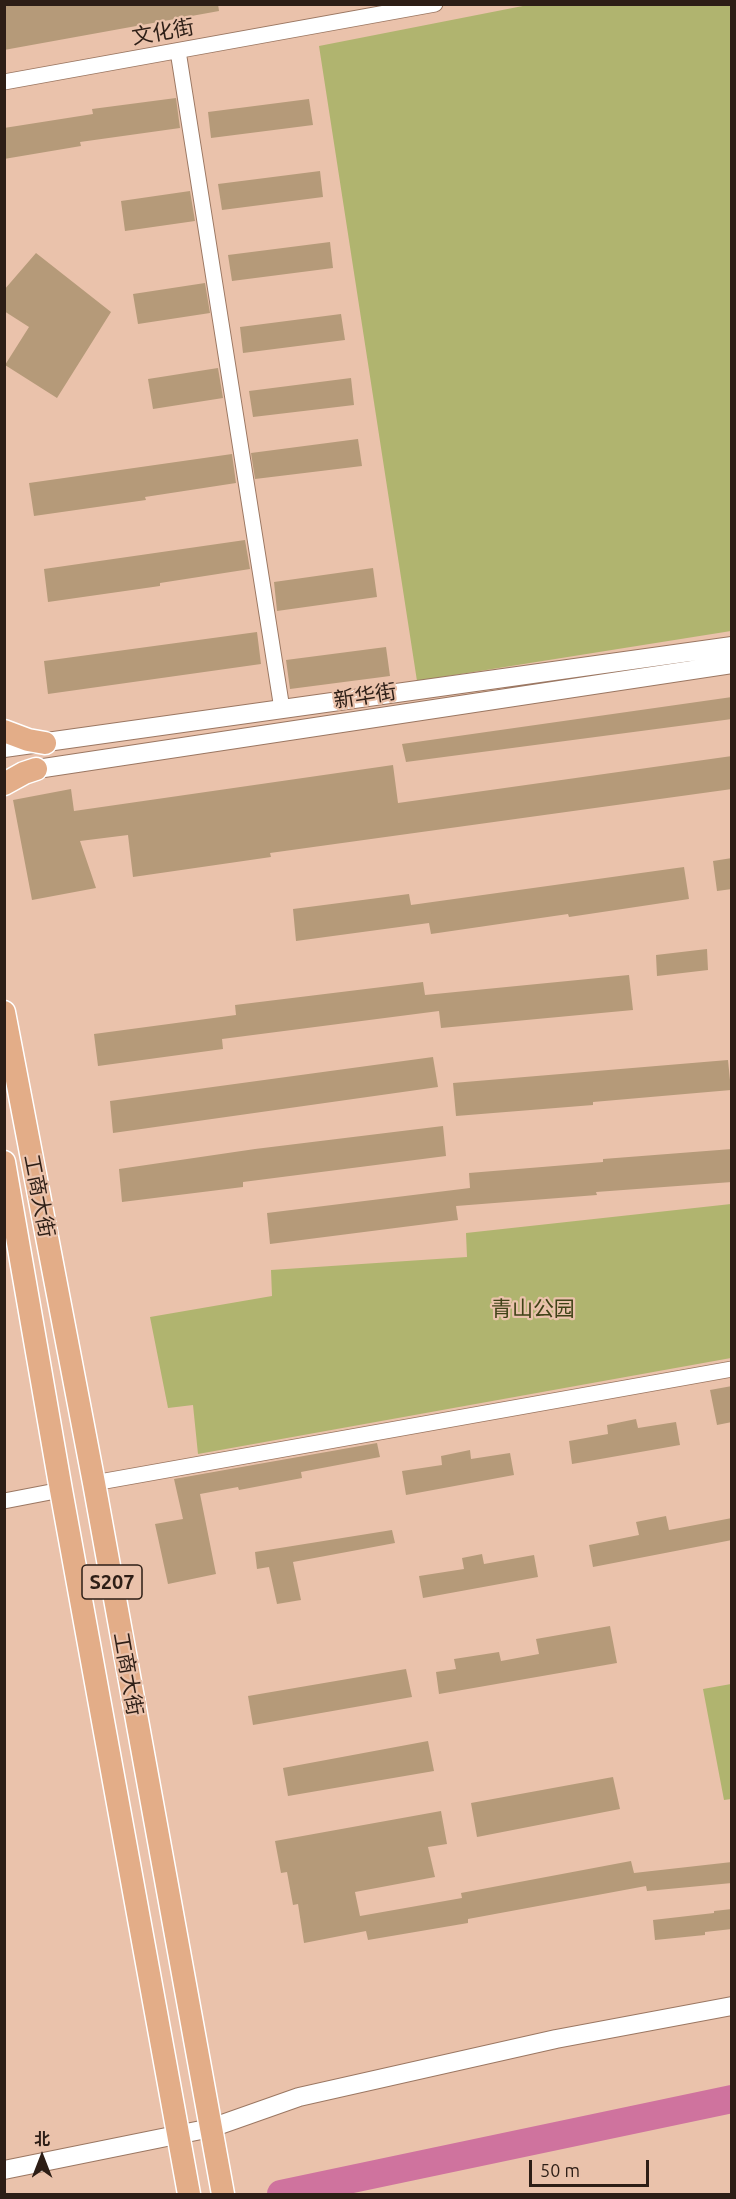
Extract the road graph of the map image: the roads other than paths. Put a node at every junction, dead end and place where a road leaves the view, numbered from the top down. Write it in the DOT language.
graph roads {
  1 [pos="424,5"];
  2 [pos="178,51"];
  3 [pos="4,82"];
  4 [pos="732,646"];
  5 [pos="732,664"];
  6 [pos="282,709"];
  7 [pos="4,730"];
  8 [pos="45,743"];
  9 [pos="4,748"];
  10 [pos="36,769"];
  11 [pos="4,774"];
  12 [pos="4,784"];
  13 [pos="4,1012"];
  14 [pos="4,1162"];
  15 [pos="13,1256"];
  16 [pos="732,1369"];
  17 [pos="94,1483"];
  18 [pos="61,1490"];
  19 [pos="4,1501"];
  20 [pos="732,2006"];
  21 [pos="211,2128"];
  22 [pos="178,2135"];
  23 [pos="4,2170"];
  24 [pos="189,2194"];
  25 [pos="223,2194"];
  1 -- 2 [label="street, 文化街"];
  2 -- 3 [label="street, 文化街"];
  2 -- 6 [label="street"];
  4 -- 6 [label="street, 新华街"];
  5 -- 10 [label="street, 新华街"];
  6 -- 8 [label="street, 新华街"];
  7 -- 8 [label="main road"];
  8 -- 9 [label="street, 新华街"];
  10 -- 11 [label="street, 新华街"];
  10 -- 12 [label="main road"];
  13 -- 17 [label="main road, 工商大街 / S207"];
  14 -- 15 [label="main road, 工商大街 / S207"];
  15 -- 18 [label="main road, 工商大街 / S207"];
  16 -- 17 [label="street"];
  17 -- 21 [label="main road, 工商大街 / S207"];
  18 -- 19 [label="street"];
  18 -- 22 [label="main road, 工商大街 / S207"];
  20 -- 21 [label="street"];
  21 -- 22 [label="street"];
  21 -- 25 [label="main road, 工商大街 / S207"];
  22 -- 23 [label="street"];
  22 -- 24 [label="main road, 工商大街 / S207"];
}
